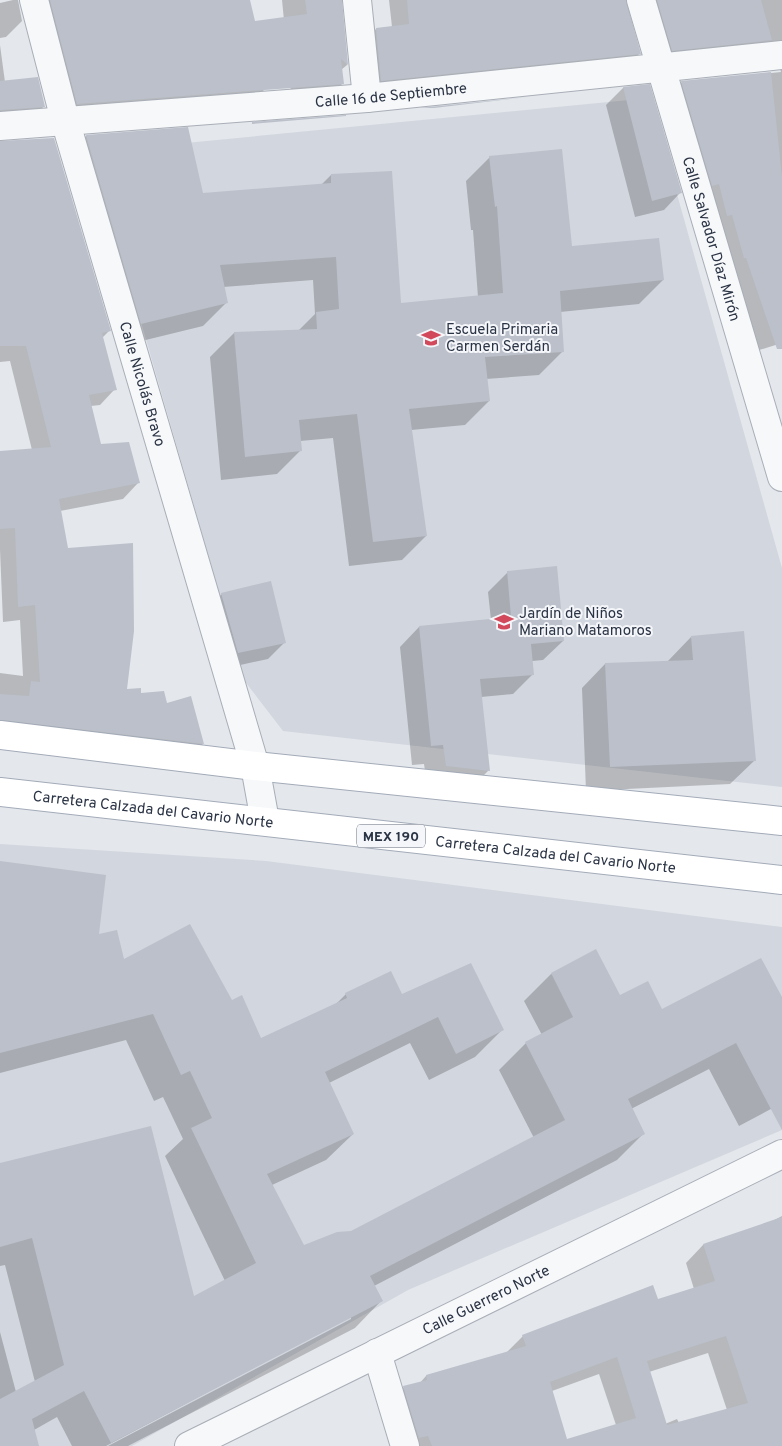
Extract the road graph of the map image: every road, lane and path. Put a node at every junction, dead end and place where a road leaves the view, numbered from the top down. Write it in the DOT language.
graph roads {
  1 [pos="34,0"];
  2 [pos="357,0"];
  3 [pos="641,0"];
  4 [pos="782,55"];
  5 [pos="662,67"];
  6 [pos="367,98"];
  7 [pos="65,120"];
  8 [pos="0,126"];
  9 [pos="782,477"];
  10 [pos="0,735"];
  11 [pos="255,766"];
  12 [pos="0,792"];
  13 [pos="265,821"];
  14 [pos="782,821"];
  15 [pos="782,880"];
  16 [pos="782,1154"];
  17 [pos="377,1353"];
  18 [pos="189,1446"];
  19 [pos="405,1446"];
  1 -- 7 [label="street, Calle Nicolás Bravo"];
  2 -- 6 [label="street"];
  3 -- 5 [label="street, Calle Salvador Díaz Mirón"];
  4 -- 5 [label="street, Calle 16 de Septiembre"];
  5 -- 6 [label="street, Calle 16 de Septiembre"];
  5 -- 9 [label="street, Calle Salvador Díaz Mirón"];
  6 -- 7 [label="street, Calle 16 de Septiembre"];
  7 -- 8 [label="street, Calle 16 de Septiembre"];
  7 -- 11 [label="street, Calle Nicolás Bravo"];
  10 -- 11 [label="main road"];
  11 -- 13 [label="street, Calle Nicolás Bravo"];
  11 -- 14 [label="main road"];
  12 -- 13 [label="main road, Carretera Calzada del Cavario Norte / MEX 190"];
  13 -- 15 [label="main road, Carretera Calzada del Cavario Norte / MEX 190"];
  16 -- 17 [label="street, Calle Guerrero Norte"];
  17 -- 18 [label="street, Calle Guerrero Norte"];
  17 -- 19 [label="street"];
}
